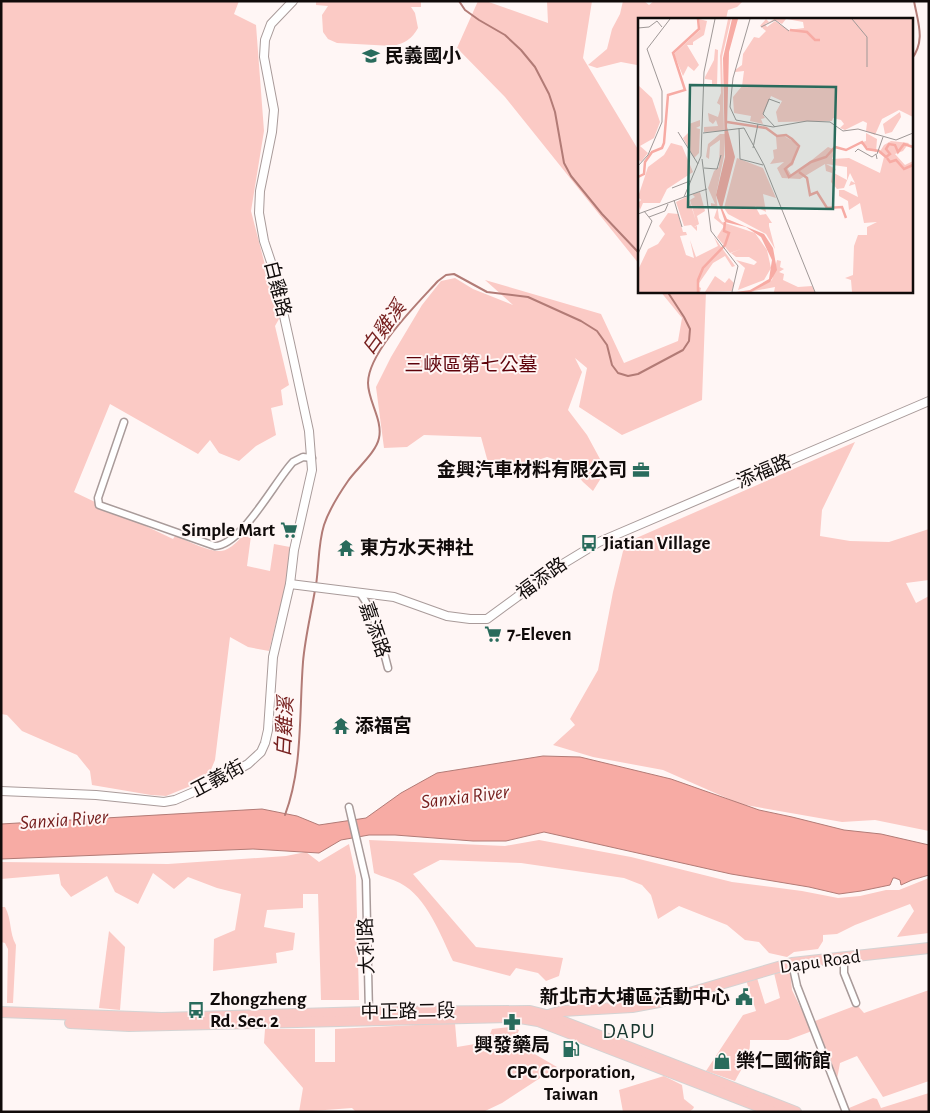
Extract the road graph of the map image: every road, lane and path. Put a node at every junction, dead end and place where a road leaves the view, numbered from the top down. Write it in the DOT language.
graph roads {
  1 [pos="293,1"];
  2 [pos="929,401"];
  3 [pos="124,422"];
  4 [pos="312,458"];
  5 [pos="599,542"];
  6 [pos="290,584"];
  7 [pos="360,592"];
  8 [pos="388,668"];
  9 [pos="1,791"];
  10 [pos="349,807"];
  11 [pos="929,948"];
  12 [pos="844,957"];
  13 [pos="792,963"];
  14 [pos="856,1003"];
  15 [pos="1,1012"];
  16 [pos="369,1016"];
  17 [pos="542,1018"];
  18 [pos="1,1019"];
  19 [pos="773,1112"];
  20 [pos="796,1112"];
  21 [pos="846,1112"];
  1 -- 4 [label="street, 白雞路"];
  2 -- 5 [label="street, 添福路"];
  3 -- 4 [label="street"];
  4 -- 6 [label="street, 白雞路"];
  5 -- 7 [label="street, 福添路"];
  6 -- 7 [label="street"];
  6 -- 9 [label="street, 正義街"];
  7 -- 8 [label="street, 嘉添路"];
  10 -- 16 [label="street, 大利路"];
  11 -- 12 [label="main road, Dapu Road"];
  12 -- 13 [label="main road, Dapu Road"];
  12 -- 14 [label="street"];
  13 -- 17 [label="main road, Dapu Road"];
  13 -- 21 [label="street"];
  15 -- 16 [label="main road, 中正路二段"];
  16 -- 17 [label="main road, 中正路二段"];
  16 -- 18 [label="main road, 中正路二段"];
  17 -- 19 [label="main road, 中正路二段"];
  17 -- 20 [label="main road, 中正路二段"];
}
